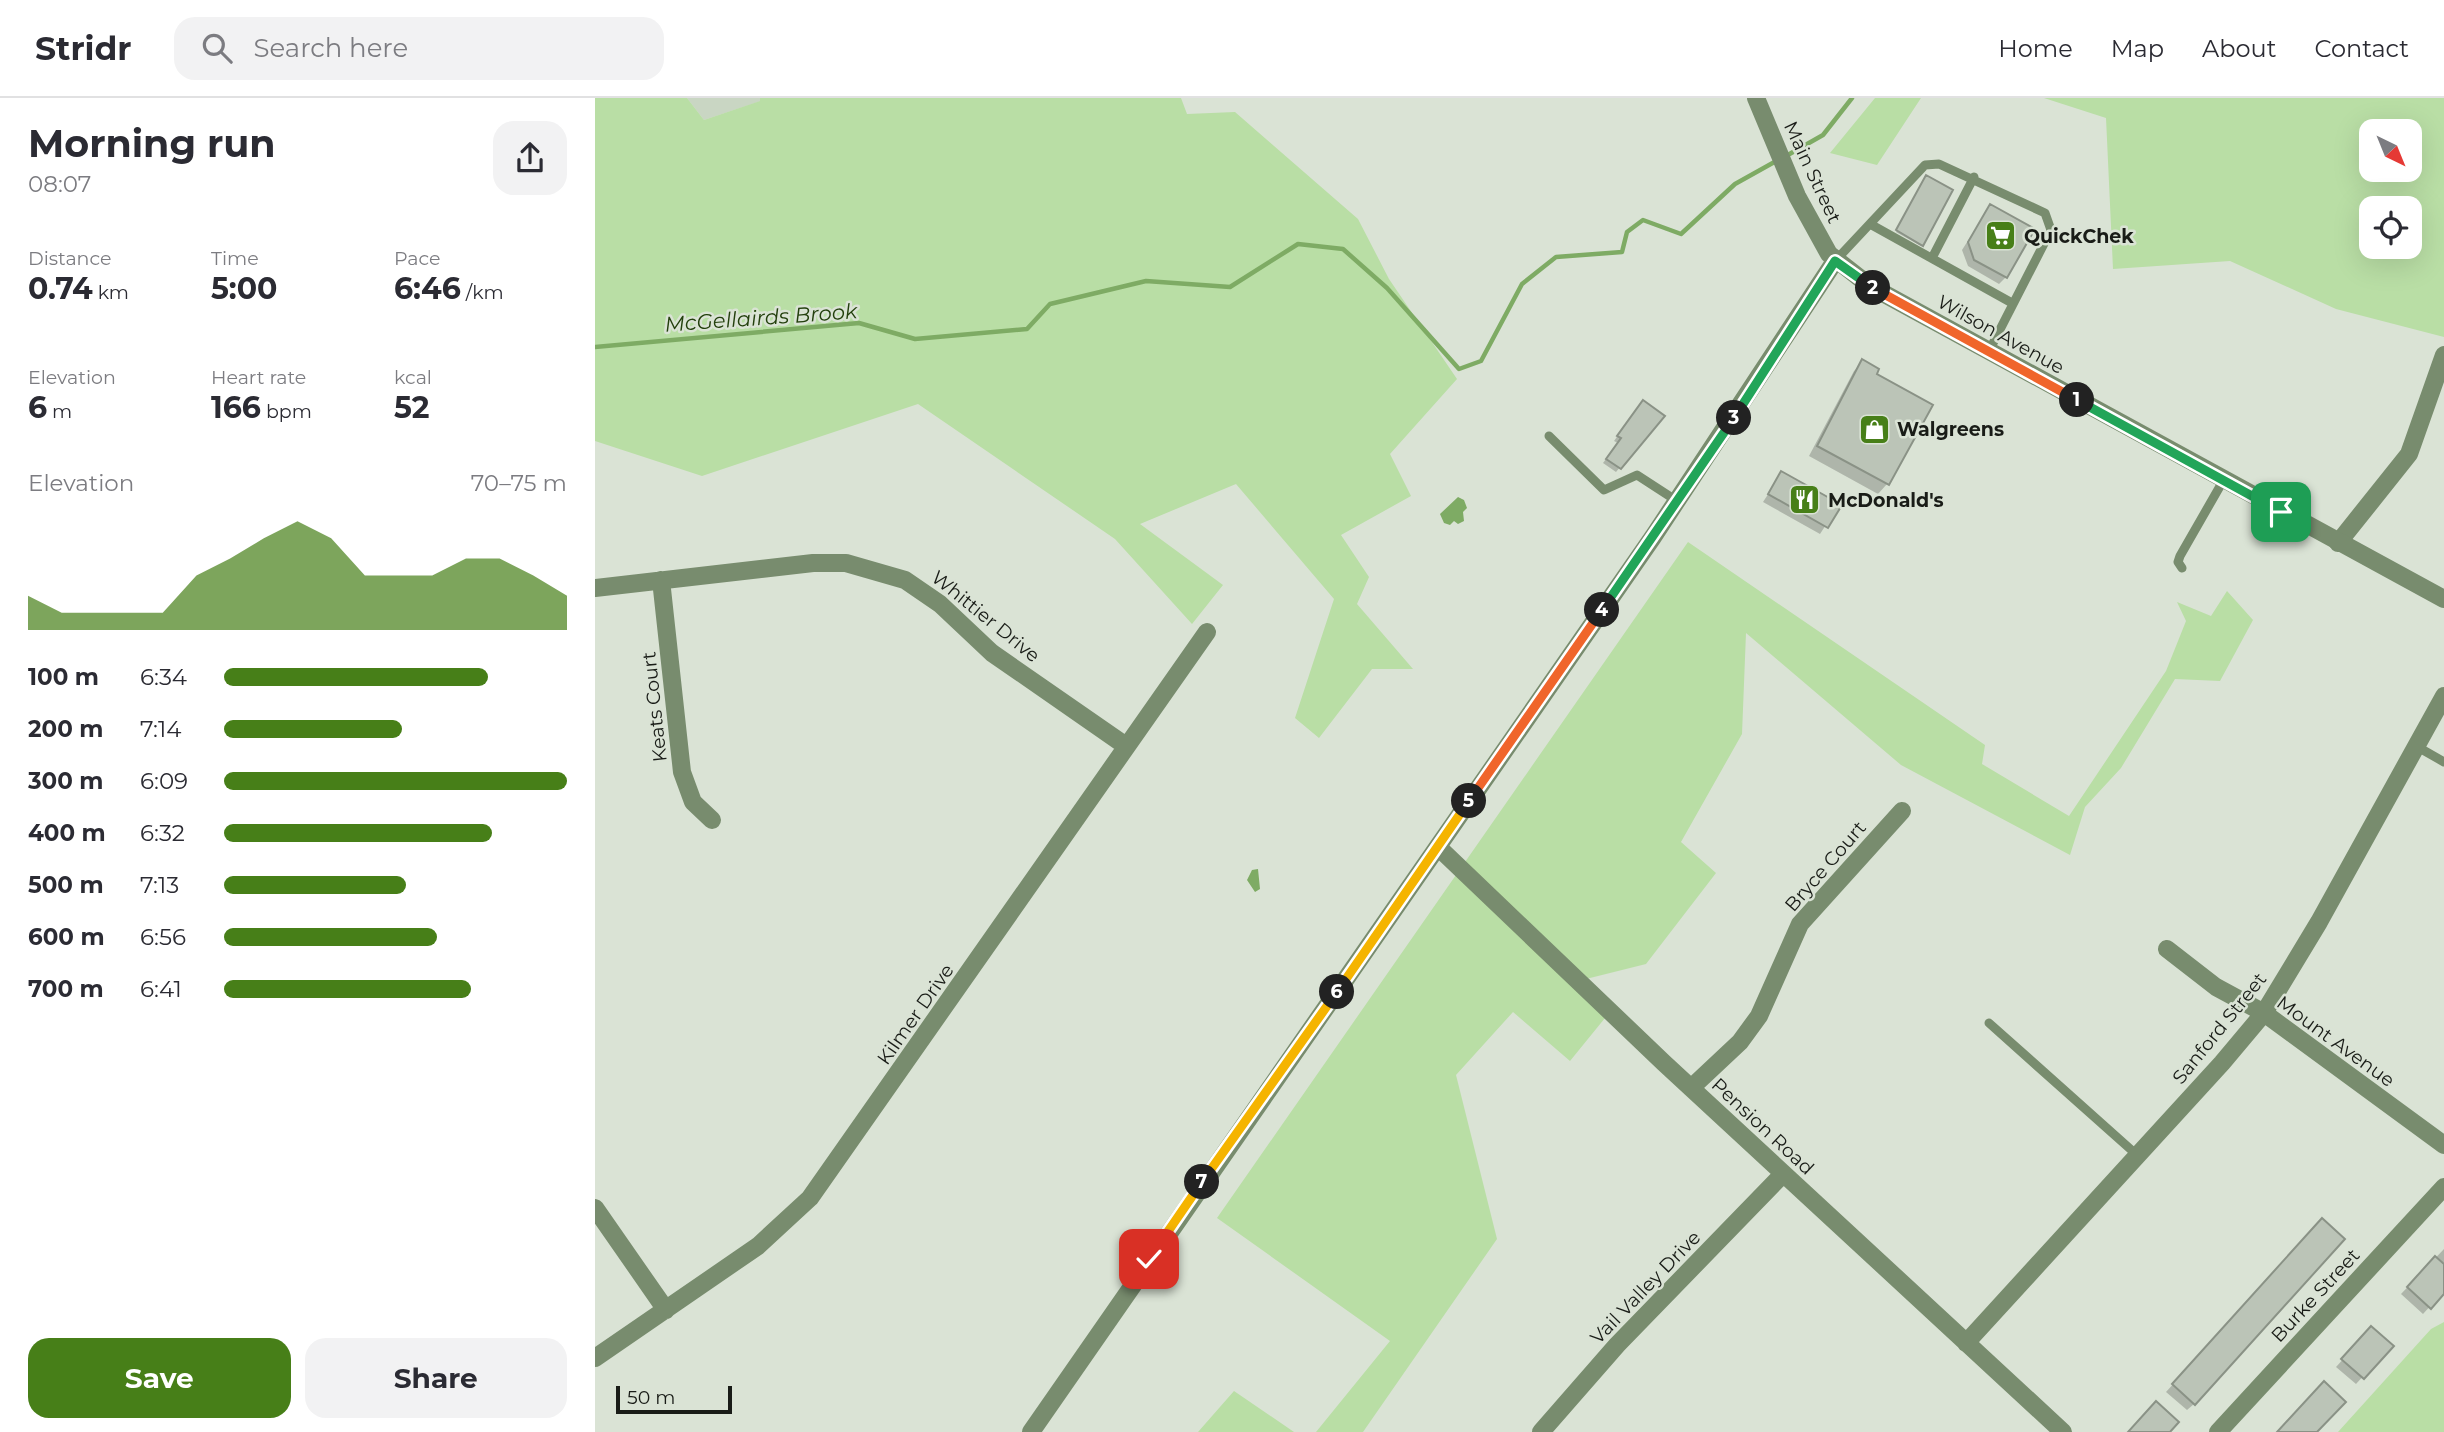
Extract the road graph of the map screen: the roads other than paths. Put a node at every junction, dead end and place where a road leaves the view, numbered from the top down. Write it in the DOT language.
graph roads {
  1 [pos="1756,98"];
  2 [pos="1974,177"];
  3 [pos="1870,224"];
  4 [pos="1932,258"];
  5 [pos="1835,261"];
  6 [pos="2012,303"];
  7 [pos="1989,351"];
  8 [pos="2444,355"];
  9 [pos="1549,436"];
  10 [pos="2223,481"];
  11 [pos="1677,501"];
  12 [pos="2338,543"];
  13 [pos="2182,568"];
  14 [pos="661,580"];
  15 [pos="595,588"];
  16 [pos="2444,599"];
  17 [pos="1207,632"];
  18 [pos="2444,696"];
  19 [pos="2439,716"];
  20 [pos="1126,746"];
  21 [pos="2416,746"];
  22 [pos="2444,762"];
  23 [pos="1902,811"];
  24 [pos="712,820"];
  25 [pos="1437,847"];
  26 [pos="2167,949"];
  27 [pos="2264,1013"];
  28 [pos="1989,1023"];
  29 [pos="1691,1088"];
  30 [pos="2444,1145"];
  31 [pos="2137,1155"];
  32 [pos="1783,1174"];
  33 [pos="2444,1188"];
  34 [pos="595,1208"];
  35 [pos="666,1310"];
  36 [pos="1966,1343"];
  37 [pos="595,1358"];
  38 [pos="1031,1432"];
  39 [pos="1541,1432"];
  40 [pos="2063,1432"];
  41 [pos="2218,1432"];
  1 -- 5 [label="street, Main Street"];
  2 -- 3 [label="lane"];
  2 -- 4 [label="lane"];
  2 -- 6 [label="lane"];
  3 -- 4 [label="lane"];
  3 -- 5 [label="lane"];
  4 -- 6 [label="lane"];
  5 -- 7 [label="street, Wilson Avenue"];
  5 -- 11 [label="street"];
  6 -- 7 [label="lane"];
  7 -- 10 [label="street, Wilson Avenue"];
  8 -- 12 [label="street"];
  9 -- 11 [label="lane"];
  10 -- 12 [label="street, Wilson Avenue"];
  10 -- 13 [label="lane"];
  11 -- 25 [label="street"];
  12 -- 16 [label="street, Wilson Avenue"];
  14 -- 15 [label="street, Whittier Drive"];
  14 -- 20 [label="street, Whittier Drive"];
  14 -- 24 [label="street, Keats Court"];
  17 -- 20 [label="street, Kilmer Drive"];
  18 -- 19 [label="street, Sanford Street"];
  19 -- 21 [label="street, Sanford Street"];
  20 -- 35 [label="street, Kilmer Drive"];
  21 -- 22 [label="lane"];
  21 -- 27 [label="street, Sanford Street"];
  23 -- 29 [label="street, Bryce Court"];
  25 -- 29 [label="street, Pension Road"];
  25 -- 38 [label="street"];
  26 -- 27 [label="street, Mount Avenue"];
  27 -- 30 [label="street, Mount Avenue"];
  27 -- 31 [label="street, Sanford Street"];
  28 -- 31 [label="lane"];
  29 -- 32 [label="street, Pension Road"];
  31 -- 36 [label="street, Sanford Street"];
  32 -- 36 [label="street, Pension Road"];
  32 -- 39 [label="street, Vail Valley Drive"];
  33 -- 41 [label="street, Burke Street"];
  34 -- 35 [label="street"];
  35 -- 37 [label="street, Kilmer Drive"];
  36 -- 40 [label="street, Pension Road"];
}
